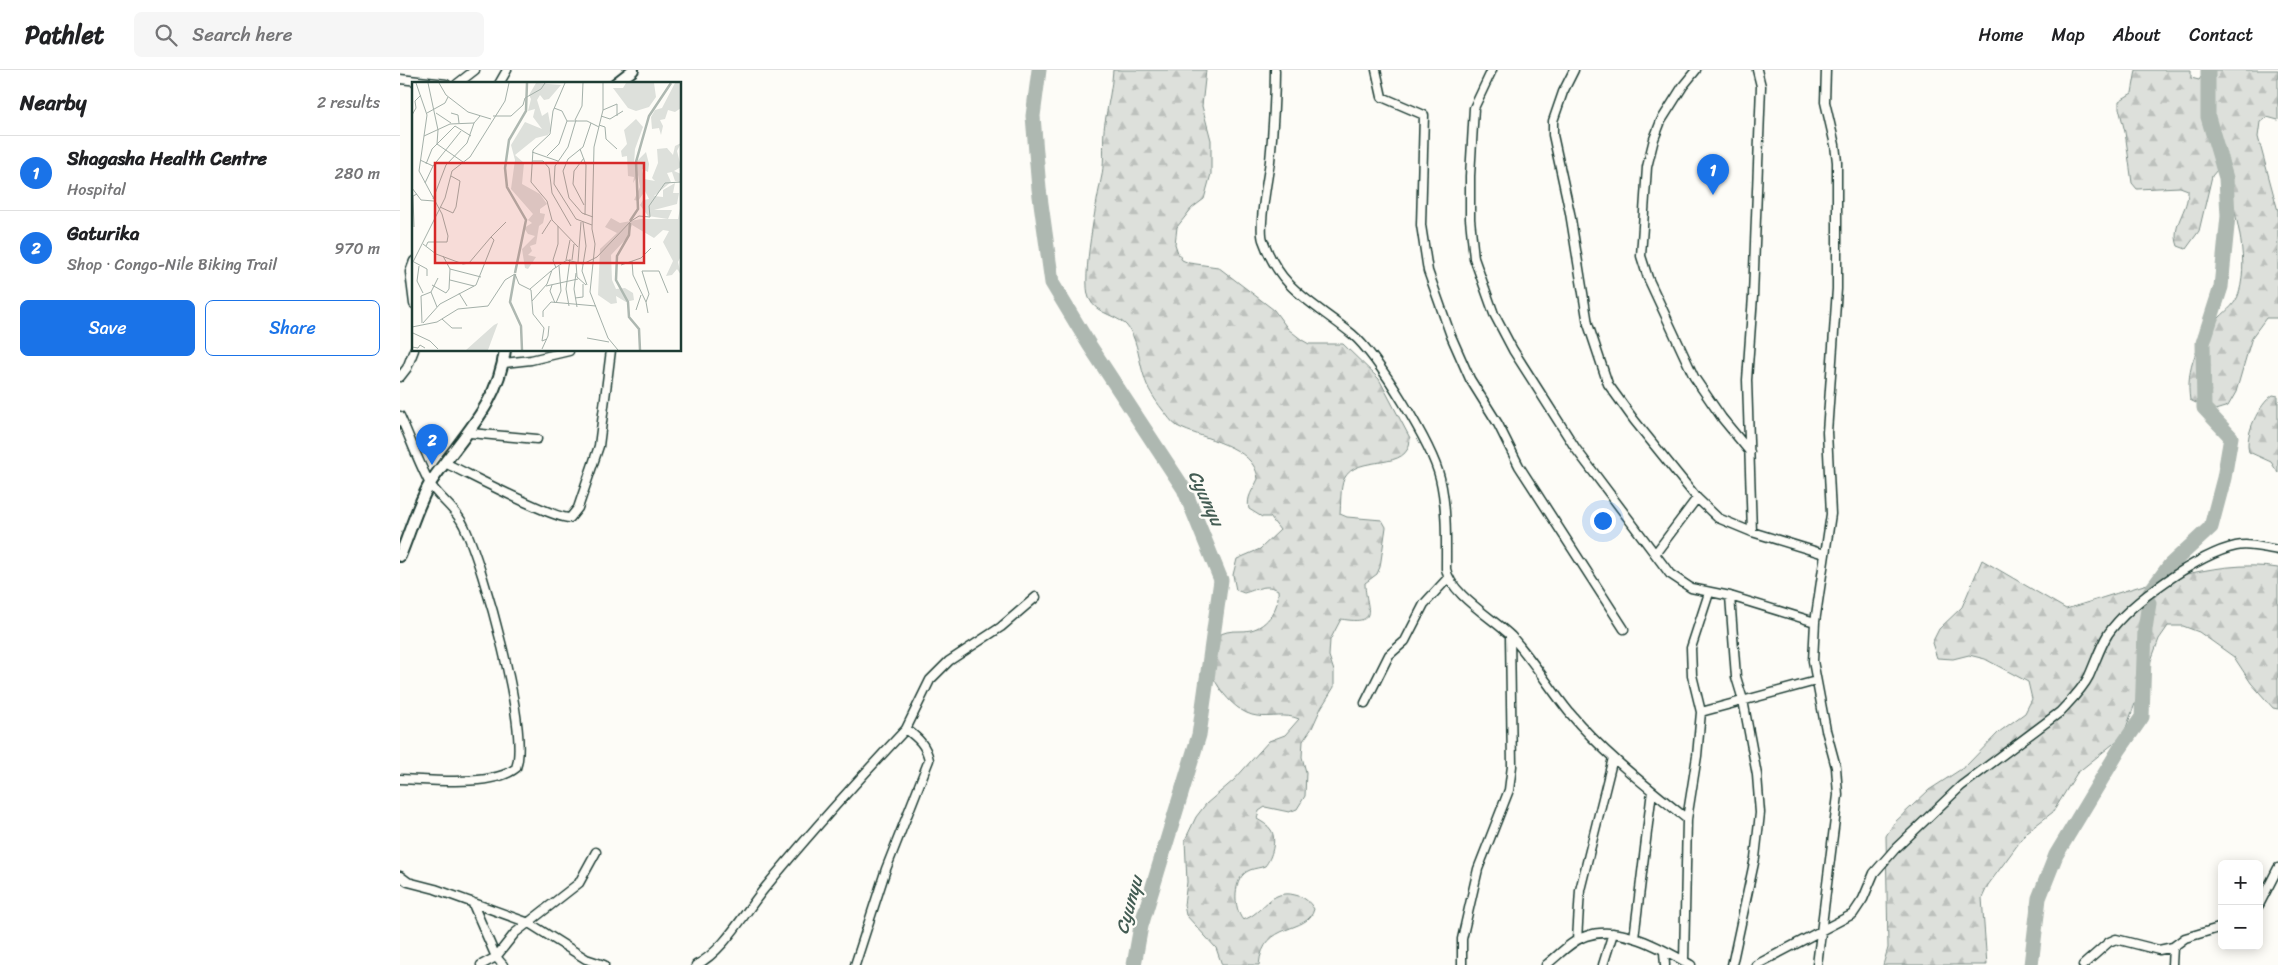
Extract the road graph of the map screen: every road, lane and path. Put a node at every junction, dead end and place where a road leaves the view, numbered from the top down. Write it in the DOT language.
graph roads {
  1 [pos="475,70"];
  2 [pos="507,70"];
  3 [pos="633,70"];
  4 [pos="1275,70"];
  5 [pos="1376,70"];
  6 [pos="1492,70"];
  7 [pos="1574,70"];
  8 [pos="1696,70"];
  9 [pos="1757,70"];
  10 [pos="1826,70"];
  11 [pos="400,78"];
  12 [pos="431,82"];
  13 [pos="460,82"];
  14 [pos="500,82"];
  15 [pos="618,82"];
  16 [pos="412,266"];
  17 [pos="412,288"];
  18 [pos="414,351"];
  19 [pos="505,351"];
  20 [pos="569,351"];
  21 [pos="612,351"];
  22 [pos="504,363"];
  23 [pos="400,377"];
  24 [pos="400,416"];
  25 [pos="470,433"];
  26 [pos="537,439"];
  27 [pos="1750,452"];
  28 [pos="445,463"];
  29 [pos="430,484"];
  30 [pos="1698,498"];
  31 [pos="1752,532"];
  32 [pos="2278,550"];
  33 [pos="1654,554"];
  34 [pos="1824,554"];
  35 [pos="400,556"];
  36 [pos="1448,578"];
  37 [pos="1709,593"];
  38 [pos="1730,596"];
  39 [pos="1036,597"];
  40 [pos="1815,622"];
  41 [pos="1624,629"];
  42 [pos="1510,636"];
  43 [pos="1816,681"];
  44 [pos="1743,700"];
  45 [pos="1365,703"];
  46 [pos="1701,712"];
  47 [pos="906,729"];
  48 [pos="1614,758"];
  49 [pos="400,779"];
  50 [pos="1652,791"];
  51 [pos="1687,819"];
  52 [pos="596,852"];
  53 [pos="2278,868"];
  54 [pos="400,876"];
  55 [pos="2263,897"];
  56 [pos="472,902"];
  57 [pos="529,923"];
  58 [pos="2218,928"];
  59 [pos="1821,930"];
  60 [pos="1612,932"];
  61 [pos="1634,938"];
  62 [pos="1577,940"];
  63 [pos="2173,947"];
  64 [pos="1664,952"];
  65 [pos="496,957"];
  66 [pos="1687,963"];
  67 [pos="481,965"];
  68 [pos="503,965"];
  69 [pos="604,965"];
  70 [pos="696,965"];
  71 [pos="855,965"];
  72 [pos="1462,965"];
  73 [pos="1546,965"];
  74 [pos="1603,965"];
  75 [pos="1665,965"];
  76 [pos="1732,965"];
  77 [pos="1756,965"];
  78 [pos="1818,965"];
  79 [pos="2083,965"];
  80 [pos="2172,965"];
  1 -- 13 [label="street"];
  2 -- 14 [label="street"];
  3 -- 15 [label="main road"];
  4 -- 36 [label="street"];
  5 -- 41 [label="street"];
  6 -- 33 [label="street"];
  7 -- 30 [label="street"];
  8 -- 27 [label="street"];
  9 -- 27 [label="street"];
  10 -- 34 [label="street"];
  11 -- 12 [label="street"];
  16 -- 17 [label="street"];
  18 -- 23 [label="street"];
  19 -- 22 [label="main road"];
  20 -- 22 [label="street"];
  21 -- 28 [label="street"];
  22 -- 25 [label="main road"];
  24 -- 29 [label="street"];
  25 -- 26 [label="street"];
  25 -- 28 [label="main road"];
  27 -- 31 [label="street"];
  28 -- 29 [label="main road"];
  29 -- 35 [label="main road"];
  29 -- 49 [label="street"];
  30 -- 31 [label="street"];
  30 -- 33 [label="street"];
  31 -- 34 [label="street"];
  32 -- 59 [label="street"];
  33 -- 37 [label="street"];
  34 -- 40 [label="street"];
  36 -- 42 [label="street"];
  36 -- 45 [label="street"];
  37 -- 38 [label="street"];
  37 -- 46 [label="street"];
  38 -- 40 [label="street"];
  38 -- 44 [label="street"];
  39 -- 47 [label="street"];
  40 -- 43 [label="street"];
  42 -- 48 [label="street"];
  42 -- 72 [label="street"];
  43 -- 44 [label="street"];
  43 -- 59 [label="street"];
  44 -- 46 [label="street"];
  44 -- 76 [label="street"];
  46 -- 51 [label="street"];
  47 -- 70 [label="street"];
  47 -- 71 [label="street"];
  48 -- 50 [label="street"];
  48 -- 62 [label="street"];
  50 -- 51 [label="street"];
  50 -- 61 [label="street"];
  51 -- 66 [label="street"];
  52 -- 57 [label="street"];
  53 -- 55 [label="street"];
  54 -- 56 [label="street"];
  56 -- 57 [label="street"];
  56 -- 65 [label="street"];
  57 -- 65 [label="street"];
  57 -- 69 [label="street"];
  58 -- 63 [label="street"];
  59 -- 77 [label="street"];
  59 -- 78 [label="street"];
  60 -- 61 [label="street"];
  60 -- 62 [label="street"];
  60 -- 74 [label="street"];
  61 -- 64 [label="street"];
  62 -- 73 [label="street"];
  63 -- 79 [label="street"];
  63 -- 80 [label="street"];
  64 -- 66 [label="street"];
  64 -- 75 [label="street"];
  65 -- 67 [label="street"];
  65 -- 68 [label="street"];
}
